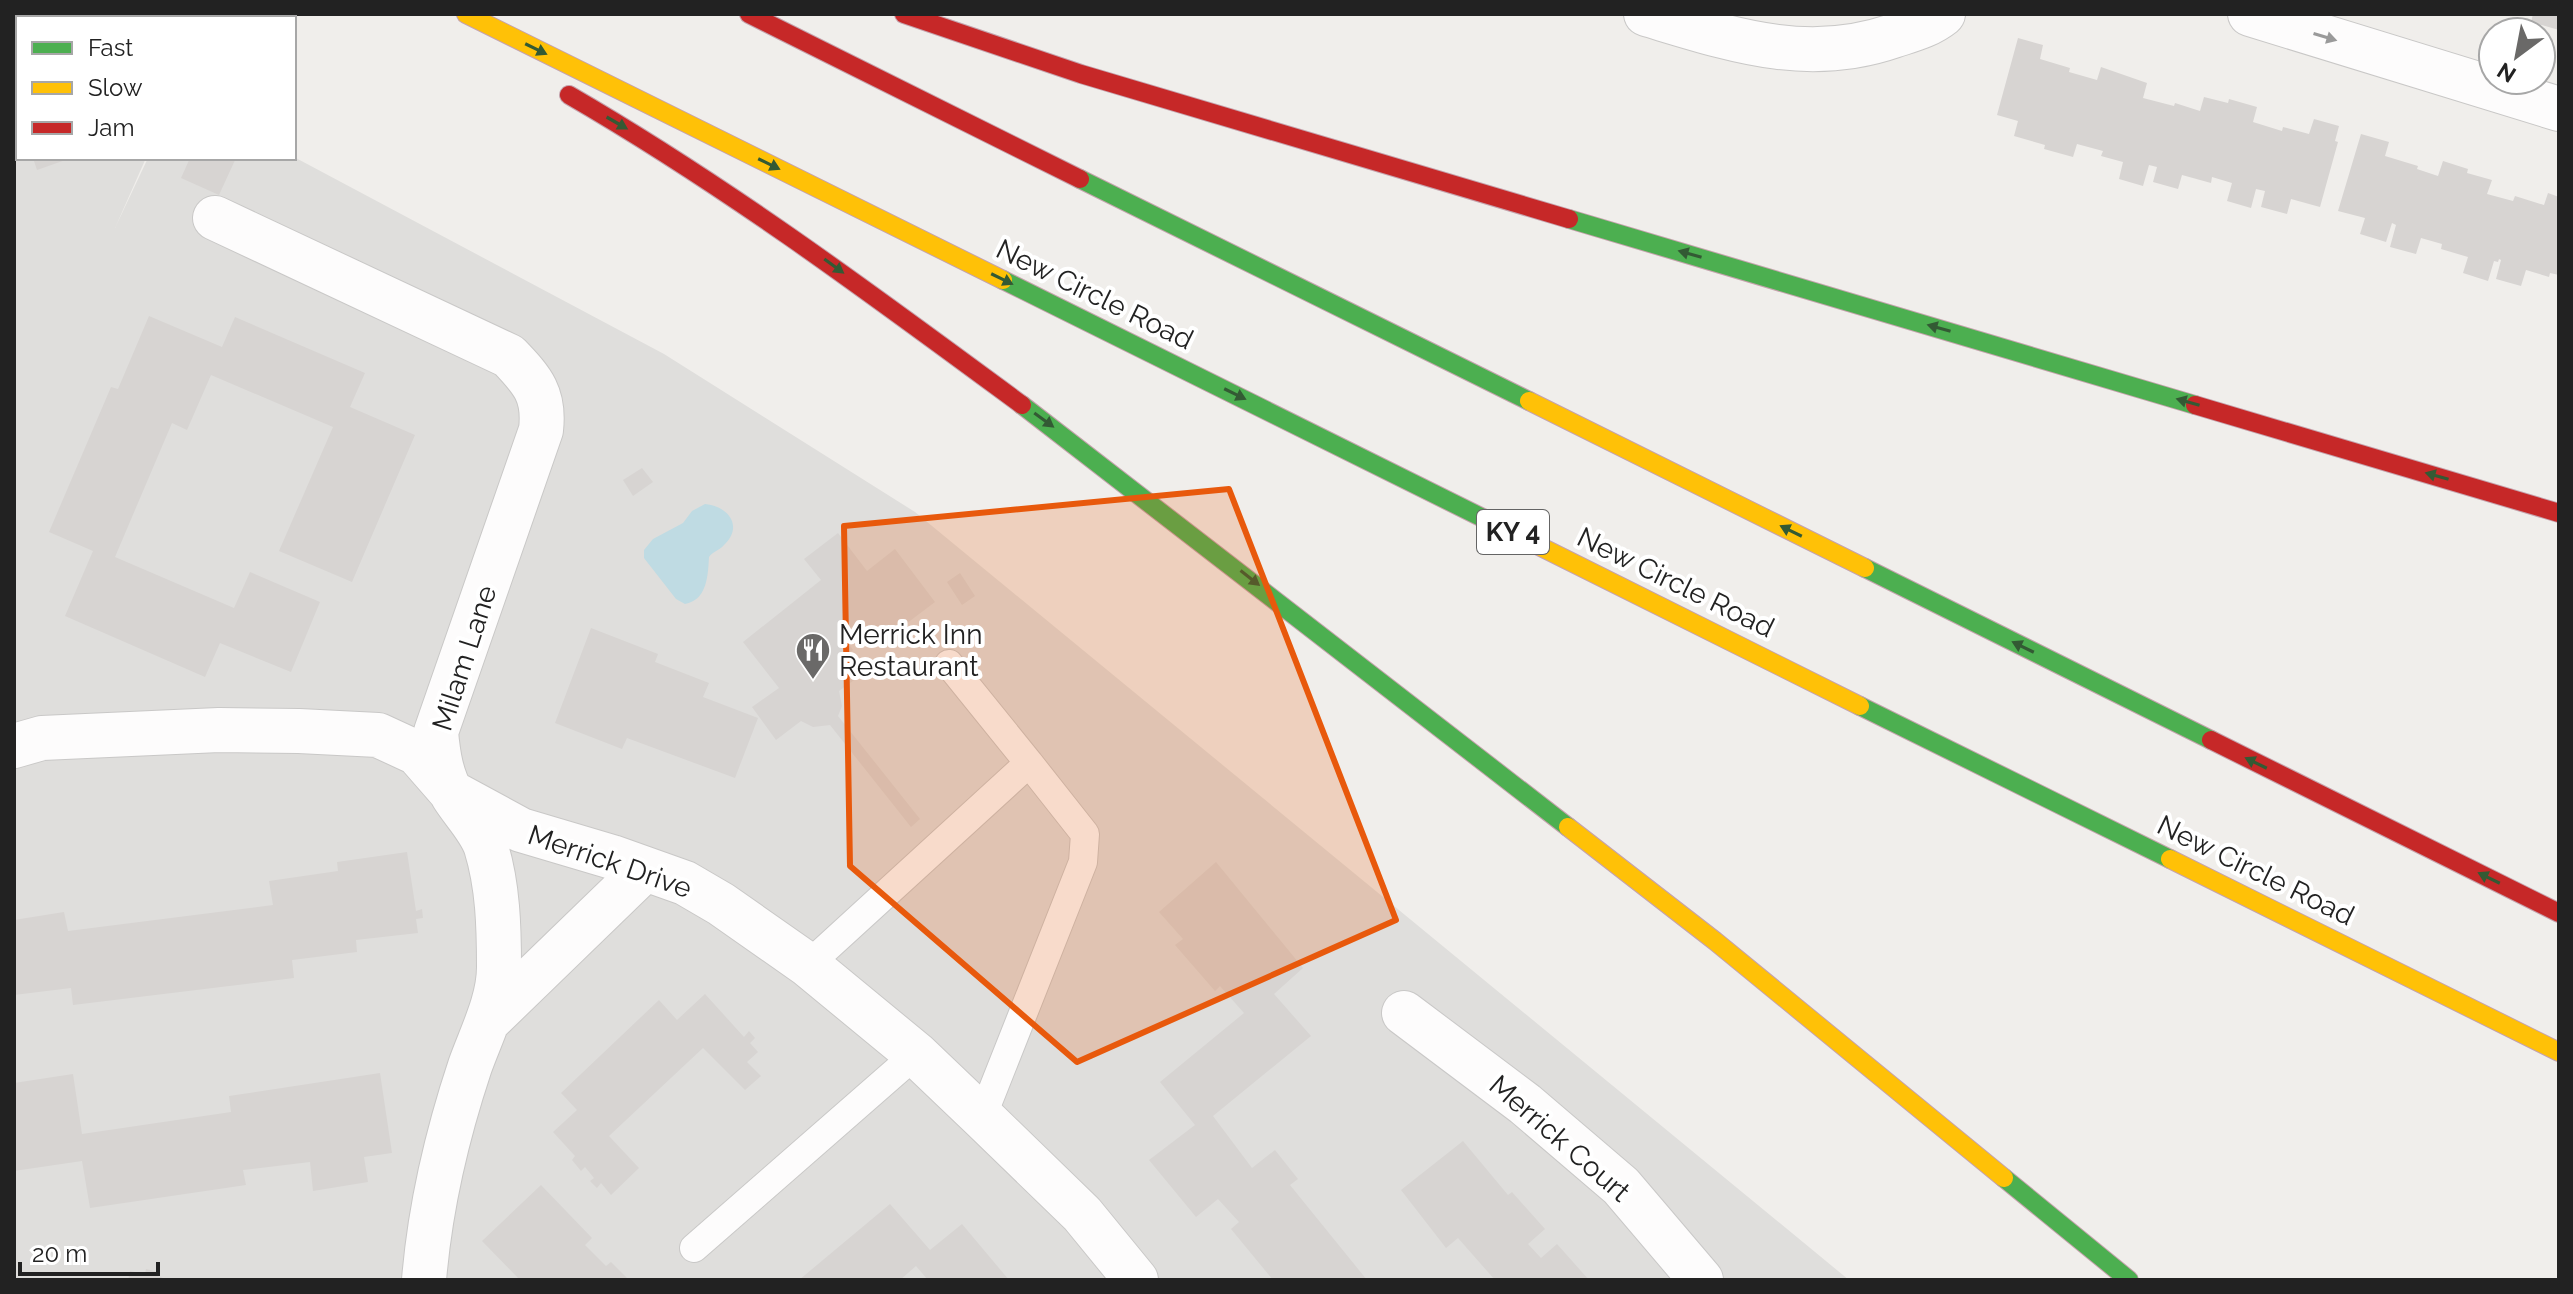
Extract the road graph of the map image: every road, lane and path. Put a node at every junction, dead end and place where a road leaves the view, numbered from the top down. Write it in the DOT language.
graph roads {
  1 [pos="466,14"];
  2 [pos="749,14"];
  3 [pos="904,14"];
  4 [pos="1646,14"];
  5 [pos="1943,14"];
  6 [pos="2250,14"];
  7 [pos="550,84"];
  8 [pos="2559,109"];
  9 [pos="215,218"];
  10 [pos="2512,498"];
  11 [pos="2559,503"];
  12 [pos="2559,513"];
  13 [pos="949,664"];
  14 [pos="14,746"];
  15 [pos="1029,763"];
  16 [pos="451,792"];
  17 [pos="645,869"];
  18 [pos="2559,913"];
  19 [pos="808,965"];
  20 [pos="1404,1013"];
  21 [pos="488,1021"];
  22 [pos="2559,1052"];
  23 [pos="916,1054"];
  24 [pos="982,1117"];
  25 [pos="694,1248"];
  26 [pos="418,1279"];
  27 [pos="1136,1280"];
  28 [pos="1701,1280"];
  29 [pos="2129,1280"];
  1 -- 22 [label="highway, New Circle Road / KY 4, one-way"];
  18 -- 2 [label="highway, one-way"];
  10 -- 3 [label="highway, one-way"];
  4 -- 5 [label="street"];
  6 -- 8 [label="street, one-way"];
  7 -- 29 [label="highway, one-way"];
  9 -- 16 [label="street, Milam Lane"];
  10 -- 11 [label="highway"];
  10 -- 12 [label="highway"];
  13 -- 15 [label="lane"];
  14 -- 16 [label="street, Merrick Drive"];
  15 -- 19 [label="lane"];
  15 -- 24 [label="lane"];
  16 -- 17 [label="street, Merrick Drive"];
  16 -- 21 [label="street, Milam Lane"];
  17 -- 19 [label="street, Merrick Drive"];
  17 -- 21 [label="street"];
  19 -- 23 [label="street, Merrick Drive"];
  20 -- 28 [label="street, Merrick Court"];
  21 -- 26 [label="street, Milam Lane"];
  23 -- 24 [label="street, Merrick Drive"];
  23 -- 25 [label="lane"];
  24 -- 27 [label="street, Merrick Drive"];
}
